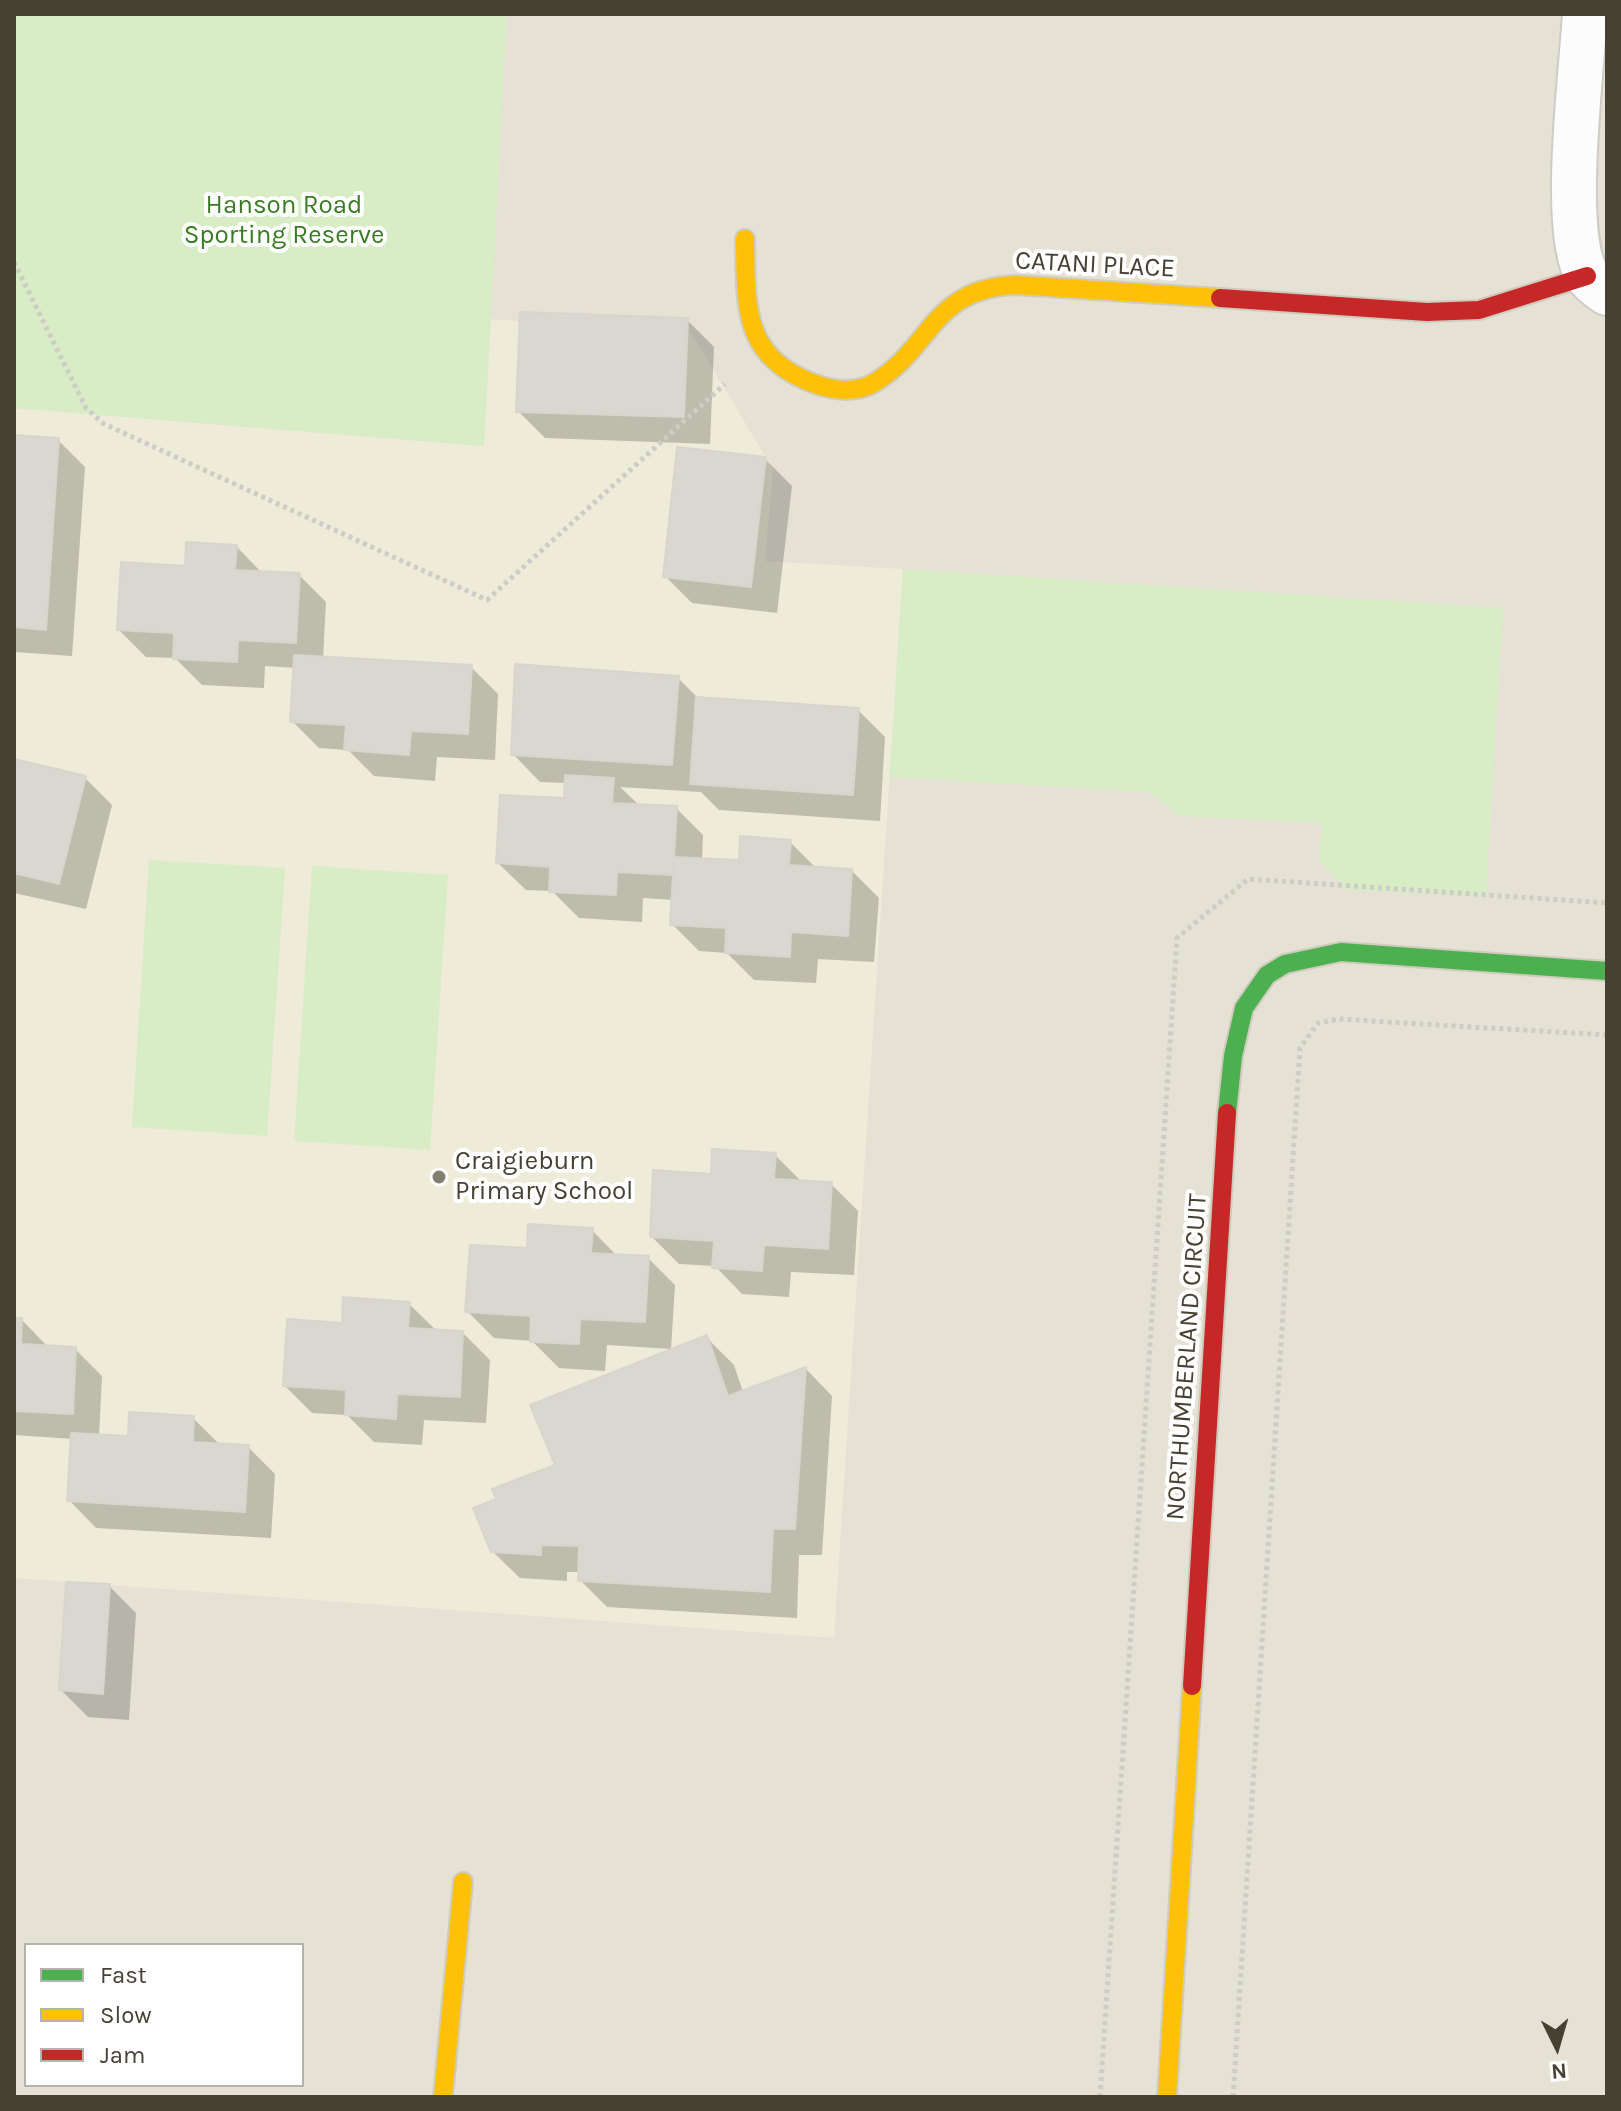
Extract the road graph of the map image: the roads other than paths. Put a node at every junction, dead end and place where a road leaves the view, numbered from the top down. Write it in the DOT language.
graph roads {
  1 [pos="1585,14"];
  2 [pos="745,239"];
  3 [pos="1597,284"];
  4 [pos="1607,971"];
  5 [pos="463,1882"];
  6 [pos="443,2097"];
  7 [pos="1167,2097"];
  1 -- 3 [label="street"];
  2 -- 3 [label="street, CATANI PLACE"];
  4 -- 7 [label="street, NORTHUMBERLAND CIRCUIT"];
  5 -- 6 [label="street"];
}
